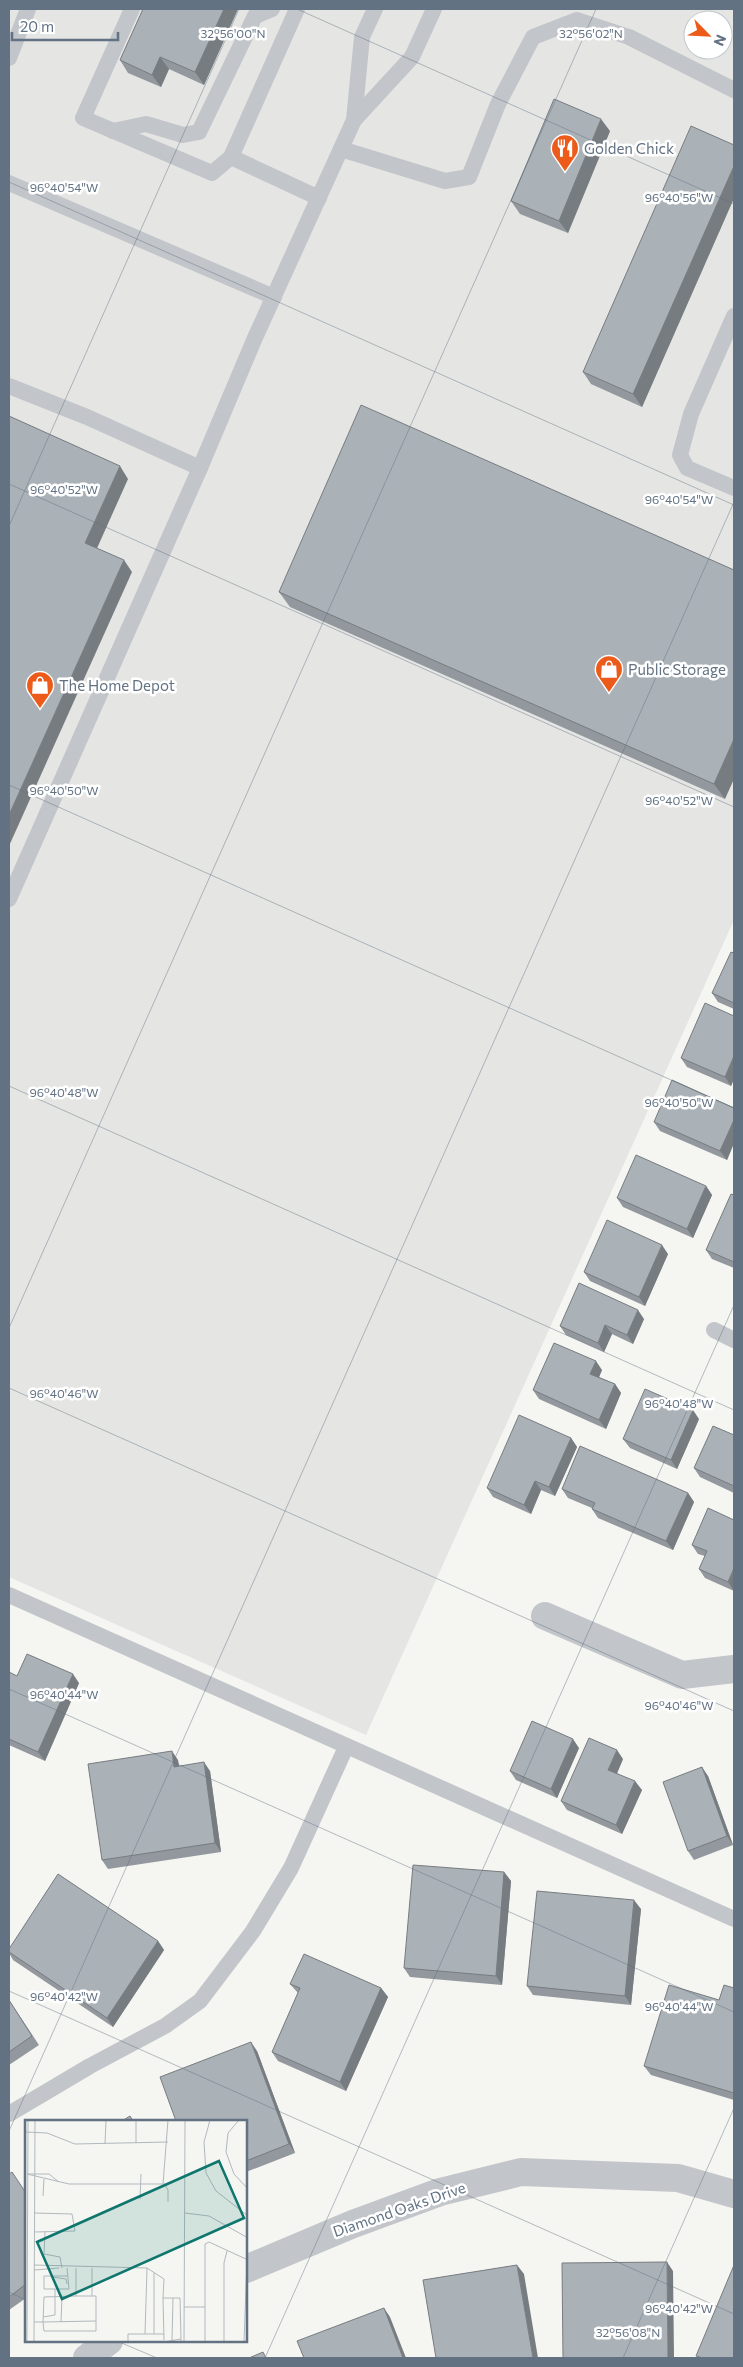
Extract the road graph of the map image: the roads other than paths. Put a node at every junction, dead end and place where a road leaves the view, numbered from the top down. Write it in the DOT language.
graph roads {
  1 [pos="28,9"];
  2 [pos="132,9"];
  3 [pos="272,9"];
  4 [pos="297,9"];
  5 [pos="375,9"];
  6 [pos="434,9"];
  7 [pos="9,58"];
  8 [pos="734,90"];
  9 [pos="354,120"];
  10 [pos="113,131"];
  11 [pos="341,149"];
  12 [pos="230,157"];
  13 [pos="9,182"];
  14 [pos="319,198"];
  15 [pos="274,297"];
  16 [pos="734,316"];
  17 [pos="9,386"];
  18 [pos="200,468"];
  19 [pos="734,488"];
  20 [pos="9,899"];
  21 [pos="714,1330"];
  22 [pos="734,1340"];
  23 [pos="9,1595"];
  24 [pos="545,1616"];
  25 [pos="734,1669"];
  26 [pos="346,1747"];
  27 [pos="734,1919"];
  28 [pos="9,2114"];
  29 [pos="734,2194"];
  30 [pos="248,2268"];
  31 [pos="108,2342"];
  32 [pos="87,2358"];
  1 -- 7 [label="lane"];
  2 -- 10 [label="lane"];
  3 -- 10 [label="lane"];
  4 -- 12 [label="lane"];
  5 -- 9 [label="lane"];
  6 -- 9 [label="lane"];
  8 -- 11 [label="lane"];
  9 -- 11 [label="lane"];
  10 -- 12 [label="lane"];
  11 -- 14 [label="lane"];
  12 -- 14 [label="lane"];
  13 -- 15 [label="lane"];
  14 -- 15 [label="lane"];
  15 -- 18 [label="lane"];
  16 -- 19 [label="lane"];
  17 -- 18 [label="lane"];
  18 -- 20 [label="lane"];
  21 -- 22 [label="lane"];
  23 -- 26 [label="lane"];
  24 -- 25 [label="street"];
  26 -- 27 [label="lane"];
  26 -- 28 [label="lane"];
  29 -- 30 [label="street, Diamond Oaks Drive"];
  31 -- 32 [label="street"];
}
